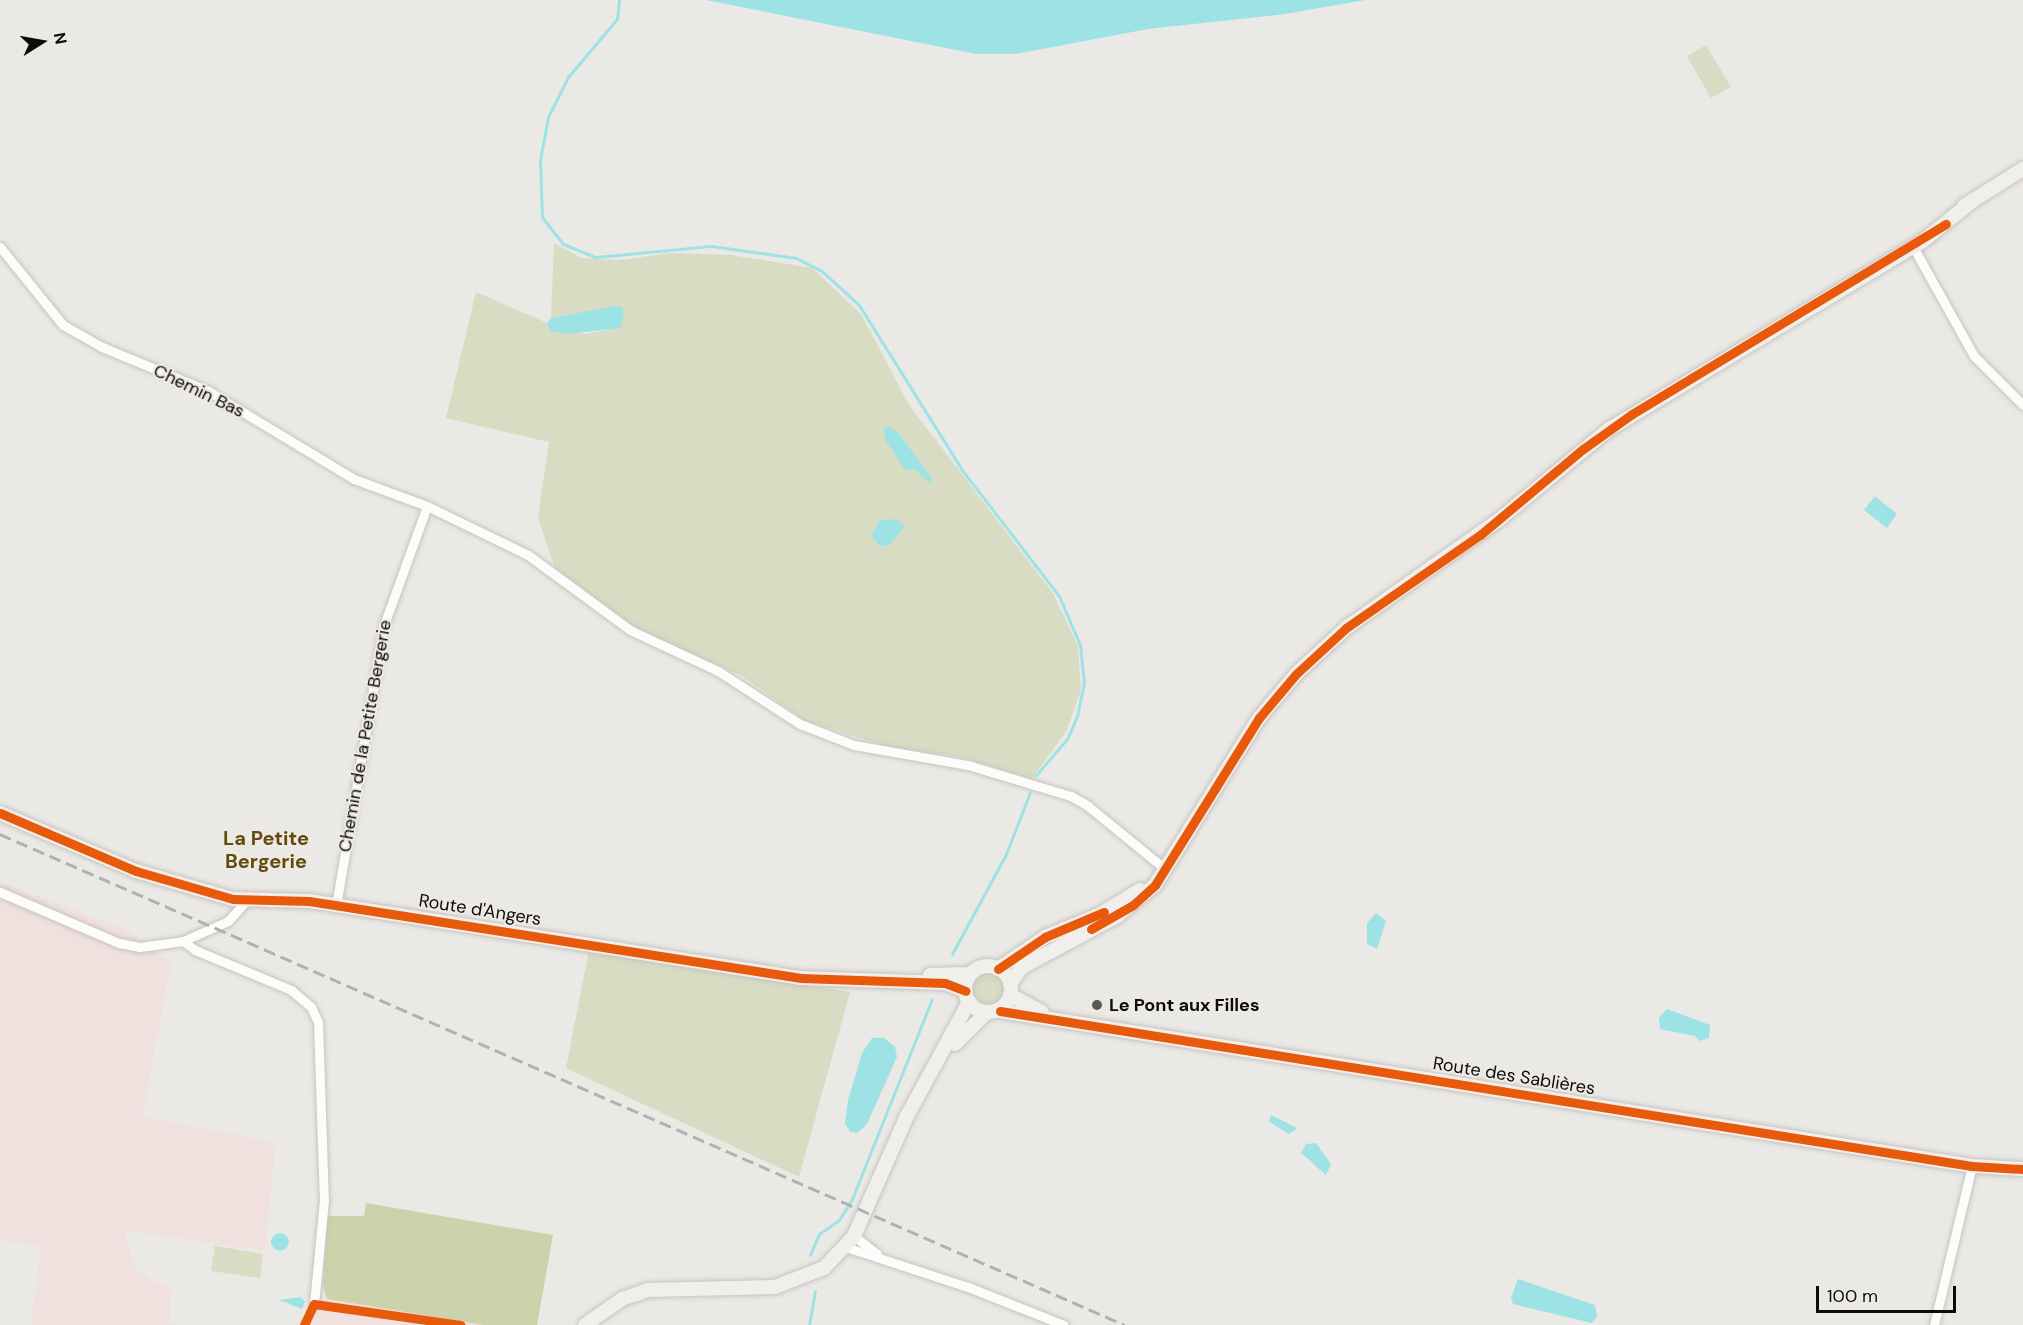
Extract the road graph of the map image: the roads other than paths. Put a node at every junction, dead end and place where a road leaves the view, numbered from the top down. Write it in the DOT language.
graph roads {
  1 [pos="2023,169"];
  2 [pos="1912,245"];
  3 [pos="0,247"];
  4 [pos="2023,405"];
  5 [pos="425,505"];
  6 [pos="0,813"];
  7 [pos="1165,869"];
  8 [pos="0,892"];
  9 [pos="247,900"];
  10 [pos="336,905"];
  11 [pos="183,940"];
  12 [pos="998,969"];
  13 [pos="970,974"];
  14 [pos="860,983"];
  15 [pos="1010,990"];
  16 [pos="968,997"];
  17 [pos="994,1011"];
  18 [pos="1070,1020"];
  19 [pos="931,1073"];
  20 [pos="1972,1166"];
  21 [pos="2023,1169"];
  22 [pos="850,1242"];
  23 [pos="314,1304"];
  24 [pos="585,1325"];
  25 [pos="1064,1325"];
  26 [pos="1934,1325"];
  1 -- 2 [label="street"];
  2 -- 4 [label="street"];
  2 -- 7 [label="street"];
  3 -- 5 [label="street, Chemin Bas"];
  5 -- 7 [label="street, Chemin Bas"];
  5 -- 10 [label="street, Chemin de la Petite Bergerie"];
  6 -- 9 [label="street, Route d'Angers"];
  7 -- 12 [label="street"];
  7 -- 15 [label="street"];
  8 -- 11 [label="street"];
  9 -- 10 [label="street, Route d'Angers"];
  9 -- 11 [label="street"];
  10 -- 14 [label="street, Route d'Angers"];
  11 -- 23 [label="street"];
  12 -- 13 [label="street"];
  12 -- 15 [label="street"];
  13 -- 14 [label="street, Route d'Angers"];
  13 -- 16 [label="street"];
  14 -- 16 [label="street, Route d'Angers"];
  15 -- 17 [label="street"];
  15 -- 18 [label="street, Route des Sablières"];
  16 -- 17 [label="street"];
  16 -- 19 [label="street"];
  17 -- 18 [label="street, Route des Sablières"];
  17 -- 19 [label="street"];
  18 -- 20 [label="street, Route des Sablières"];
  19 -- 22 [label="street"];
  20 -- 21 [label="street, Route des Sablières"];
  20 -- 26 [label="street"];
  22 -- 24 [label="street"];
  22 -- 25 [label="street"];
}
